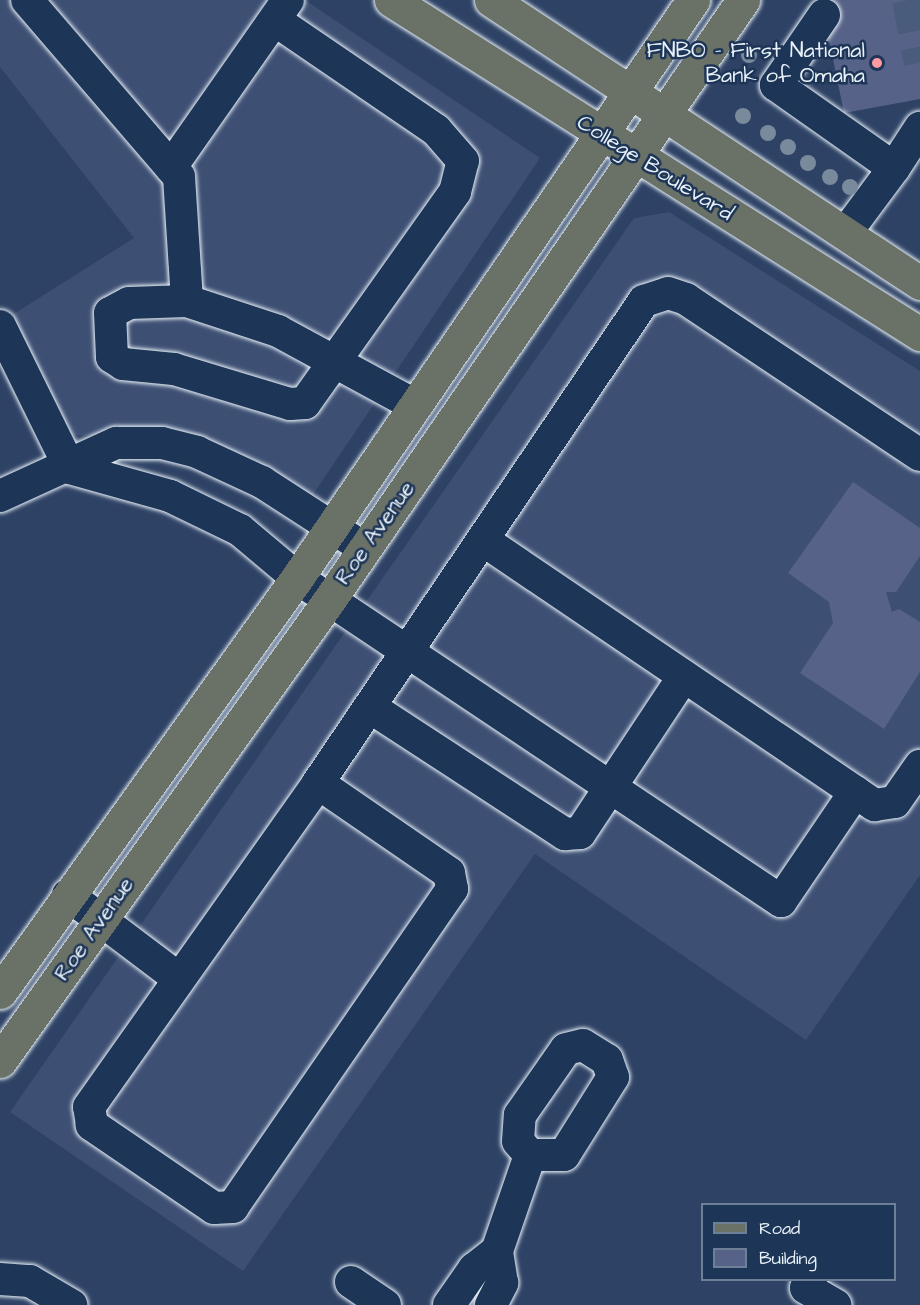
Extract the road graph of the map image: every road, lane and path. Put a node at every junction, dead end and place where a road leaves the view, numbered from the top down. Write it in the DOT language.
graph roads {
  1 [pos="27,0"];
  2 [pos="391,0"];
  3 [pos="491,0"];
  4 [pos="693,0"];
  5 [pos="743,0"];
  6 [pos="281,10"];
  7 [pos="824,15"];
  8 [pos="632,94"];
  9 [pos="665,116"];
  10 [pos="920,128"];
  11 [pos="602,137"];
  12 [pos="635,158"];
  13 [pos="171,167"];
  14 [pos="894,168"];
  15 [pos="845,234"];
  16 [pos="920,283"];
  17 [pos="187,301"];
  18 [pos="0,326"];
  19 [pos="920,334"];
  20 [pos="339,360"];
  21 [pos="416,406"];
  22 [pos="920,455"];
  23 [pos="70,468"];
  24 [pos="0,496"];
  25 [pos="331,529"];
  26 [pos="483,540"];
  27 [pos="363,548"];
  28 [pos="297,578"];
  29 [pos="330,598"];
  30 [pos="407,652"];
  31 [pos="684,676"];
  32 [pos="370,707"];
  33 [pos="920,766"];
  34 [pos="318,783"];
  35 [pos="610,788"];
  36 [pos="855,792"];
  37 [pos="68,895"];
  38 [pos="101,920"];
  39 [pos="180,979"];
  40 [pos="0,992"];
  41 [pos="0,1061"];
  42 [pos="530,1155"];
  43 [pos="497,1251"];
  44 [pos="0,1279"];
  45 [pos="810,1281"];
  46 [pos="351,1282"];
  47 [pos="71,1305"];
  48 [pos="385,1305"];
  49 [pos="449,1305"];
  50 [pos="491,1305"];
  51 [pos="835,1305"];
  1 -- 13 [label="street"];
  2 -- 11 [label="main road, College Boulevard"];
  3 -- 8 [label="main road"];
  4 -- 8 [label="main road, Roe Avenue"];
  5 -- 9 [label="main road, Roe Avenue"];
  6 -- 13 [label="street"];
  6 -- 20 [label="street"];
  7 -- 14 [label="street"];
  8 -- 9 [label="main road"];
  8 -- 11 [label="main road, Roe Avenue"];
  9 -- 12 [label="main road, Roe Avenue"];
  9 -- 15 [label="main road"];
  10 -- 14 [label="street"];
  11 -- 12 [label="main road, College Boulevard"];
  11 -- 21 [label="main road, Roe Avenue"];
  12 -- 19 [label="main road, College Boulevard"];
  12 -- 27 [label="main road, Roe Avenue"];
  13 -- 17 [label="street"];
  14 -- 15 [label="street"];
  15 -- 16 [label="main road"];
  17 -- 20 [label="street"];
  17 -- 20 [label="street"];
  18 -- 23 [label="street"];
  20 -- 21 [label="street"];
  21 -- 25 [label="main road, Roe Avenue"];
  22 -- 26 [label="street"];
  23 -- 24 [label="street"];
  23 -- 25 [label="street"];
  23 -- 28 [label="street"];
  25 -- 27 [label="street"];
  25 -- 28 [label="main road, Roe Avenue"];
  26 -- 30 [label="street"];
  26 -- 31 [label="street"];
  27 -- 29 [label="main road, Roe Avenue"];
  28 -- 29 [label="street"];
  28 -- 37 [label="main road, Roe Avenue"];
  29 -- 30 [label="street"];
  29 -- 38 [label="main road, Roe Avenue"];
  30 -- 32 [label="street"];
  30 -- 35 [label="street"];
  31 -- 35 [label="street"];
  31 -- 36 [label="street"];
  32 -- 34 [label="street"];
  32 -- 35 [label="street"];
  33 -- 36 [label="street"];
  34 -- 39 [label="street"];
  34 -- 39 [label="street"];
  35 -- 36 [label="street"];
  37 -- 38 [label="street"];
  37 -- 40 [label="main road, Roe Avenue"];
  38 -- 39 [label="street"];
  38 -- 41 [label="main road, Roe Avenue"];
  42 -- 43 [label="street"];
  43 -- 49 [label="street"];
  43 -- 50 [label="street"];
  44 -- 47 [label="street"];
  45 -- 51 [label="street"];
  46 -- 48 [label="street"];
}
